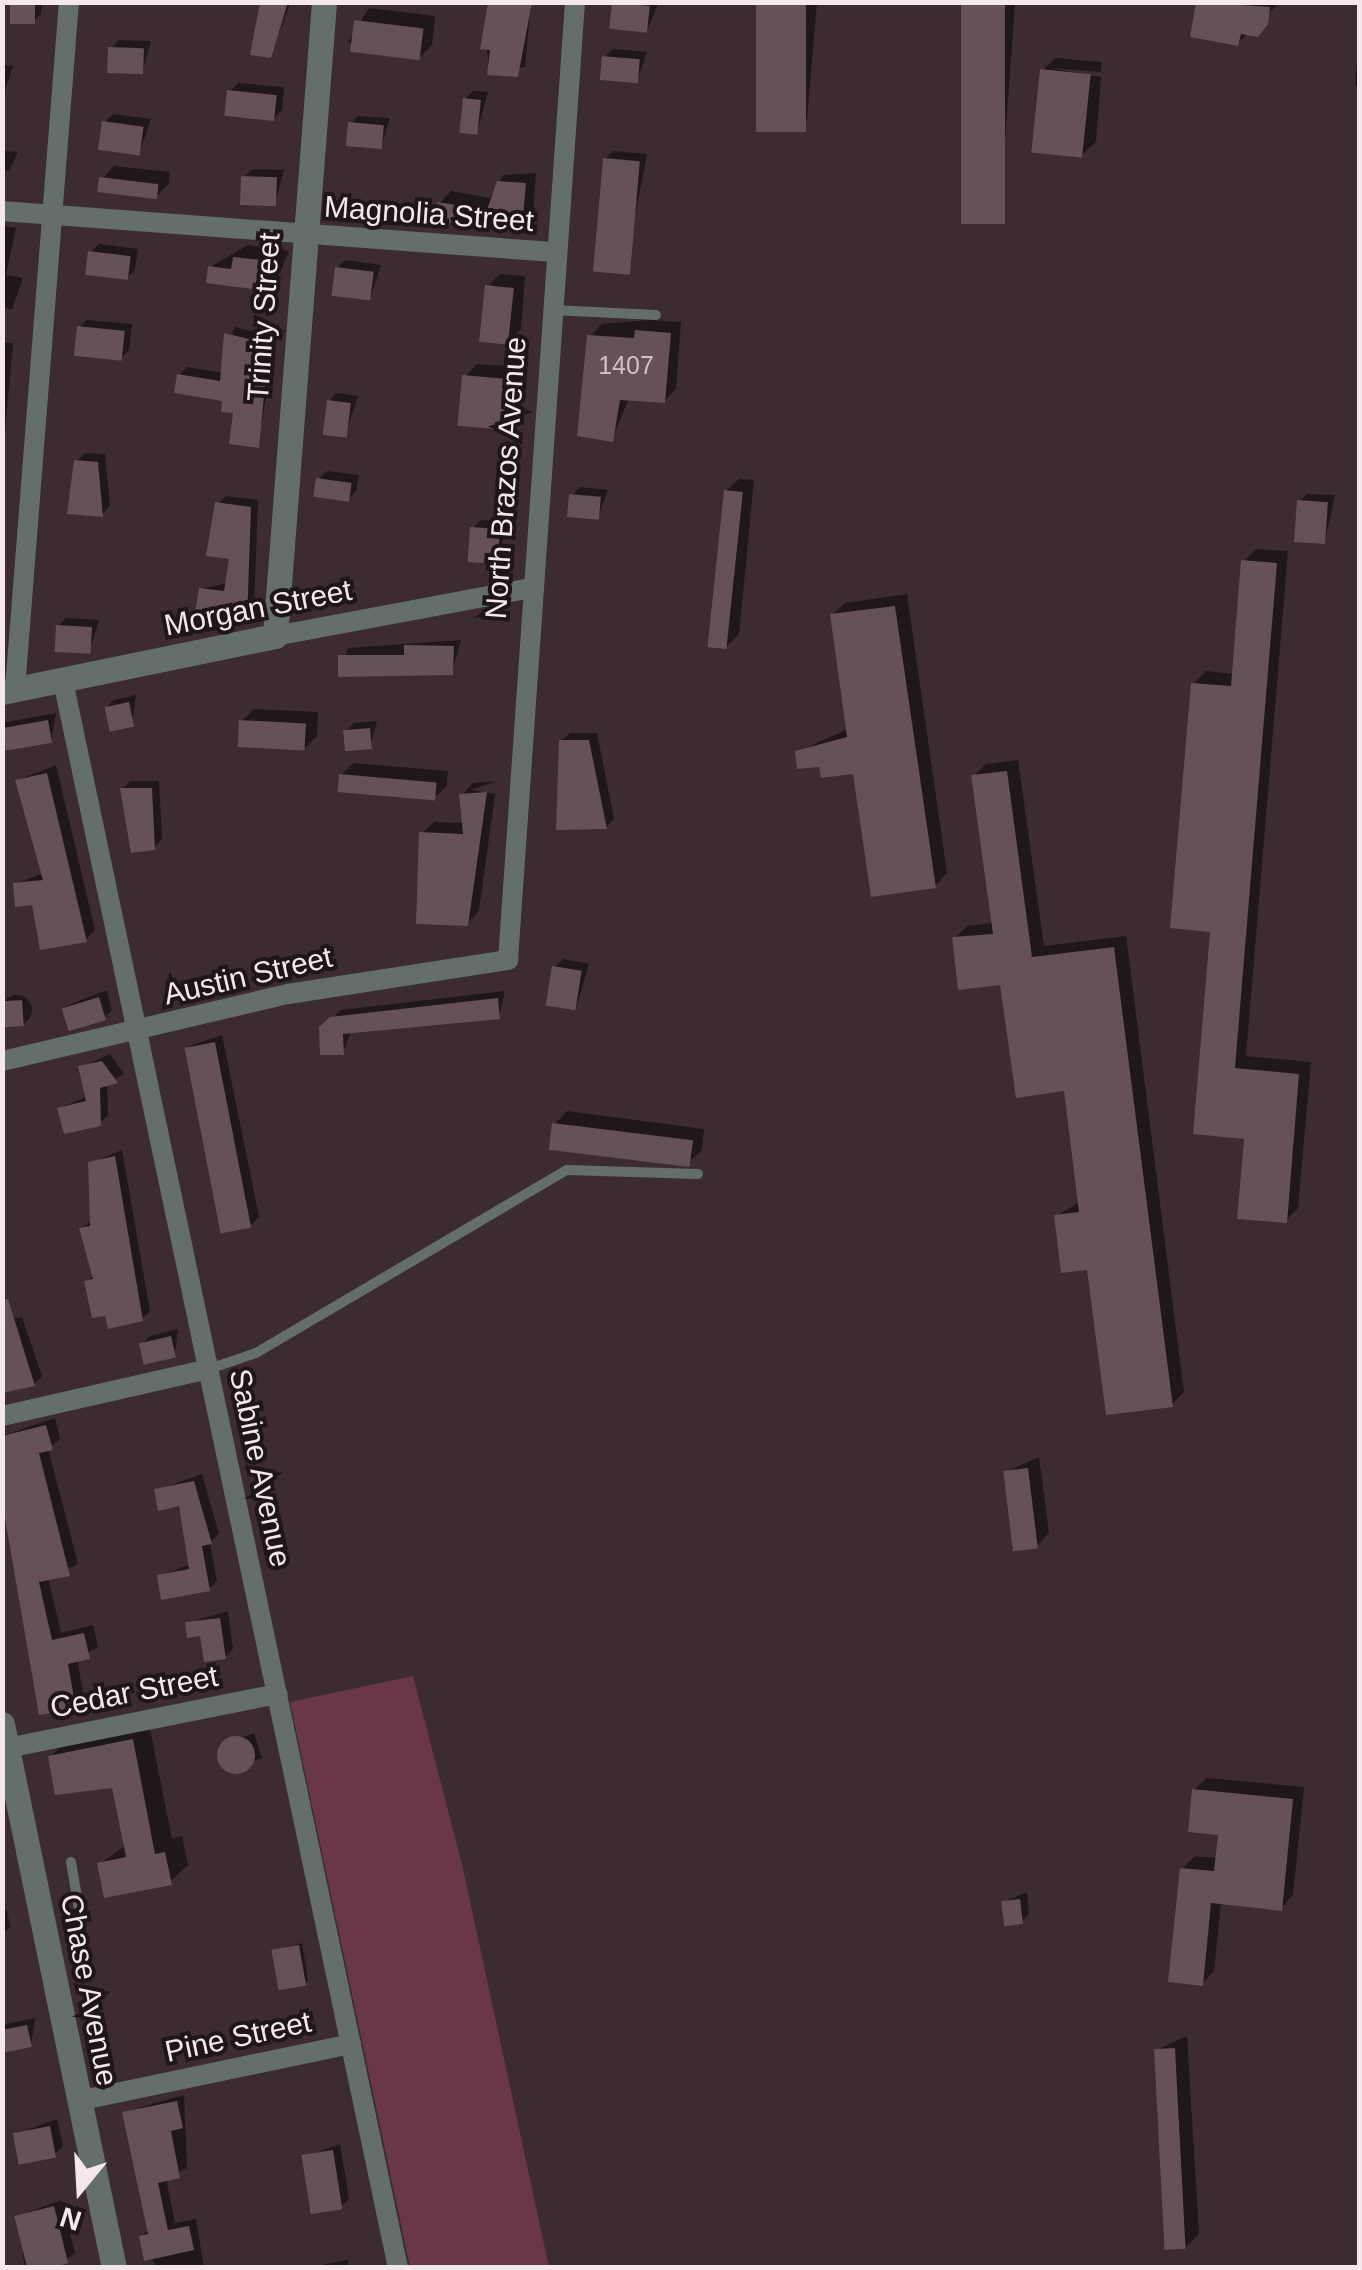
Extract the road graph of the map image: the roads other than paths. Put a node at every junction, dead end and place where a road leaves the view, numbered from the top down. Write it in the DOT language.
graph roads {
  1 [pos="69,2"];
  2 [pos="324,2"];
  3 [pos="575,2"];
  4 [pos="2,211"];
  5 [pos="52,214"];
  6 [pos="302,235"];
  7 [pos="553,252"];
  8 [pos="549,310"];
  9 [pos="656,315"];
  10 [pos="527,589"];
  11 [pos="275,636"];
  12 [pos="63,681"];
  13 [pos="9,690"];
  14 [pos="508,960"];
  15 [pos="137,1031"];
  16 [pos="2,1061"];
  17 [pos="698,1174"];
  18 [pos="209,1368"];
  19 [pos="2,1416"];
  20 [pos="278,1694"];
  21 [pos="4,1740"];
  22 [pos="71,1862"];
  23 [pos="79,1909"];
  24 [pos="351,2044"];
  25 [pos="78,2101"];
  26 [pos="114,2268"];
  27 [pos="398,2268"];
  1 -- 5 [label="street"];
  2 -- 6 [label="street, Trinity Street"];
  3 -- 7 [label="street, North Brazos Avenue"];
  4 -- 5 [label="street, Magnolia Street"];
  5 -- 6 [label="street, Magnolia Street"];
  5 -- 13 [label="street"];
  6 -- 7 [label="street, Magnolia Street"];
  6 -- 11 [label="street, Trinity Street"];
  7 -- 8 [label="street, North Brazos Avenue"];
  8 -- 9 [label="lane"];
  8 -- 10 [label="street, North Brazos Avenue"];
  10 -- 11 [label="street, Morgan Street"];
  10 -- 14 [label="street, North Brazos Avenue"];
  11 -- 12 [label="street, Morgan Street"];
  12 -- 13 [label="street, Morgan Street"];
  12 -- 15 [label="street, Sabine Avenue"];
  14 -- 15 [label="street, Austin Street"];
  15 -- 16 [label="street, Austin Street"];
  15 -- 18 [label="street, Sabine Avenue"];
  17 -- 18 [label="lane"];
  18 -- 19 [label="street"];
  18 -- 20 [label="street, Sabine Avenue"];
  20 -- 21 [label="street, Cedar Street"];
  20 -- 24 [label="street, Sabine Avenue"];
  21 -- 25 [label="street, Chase Avenue"];
  22 -- 23 [label="lane"];
  24 -- 25 [label="street, Pine Street"];
  24 -- 27 [label="street, Sabine Avenue"];
  25 -- 26 [label="street, Chase Avenue"];
}
